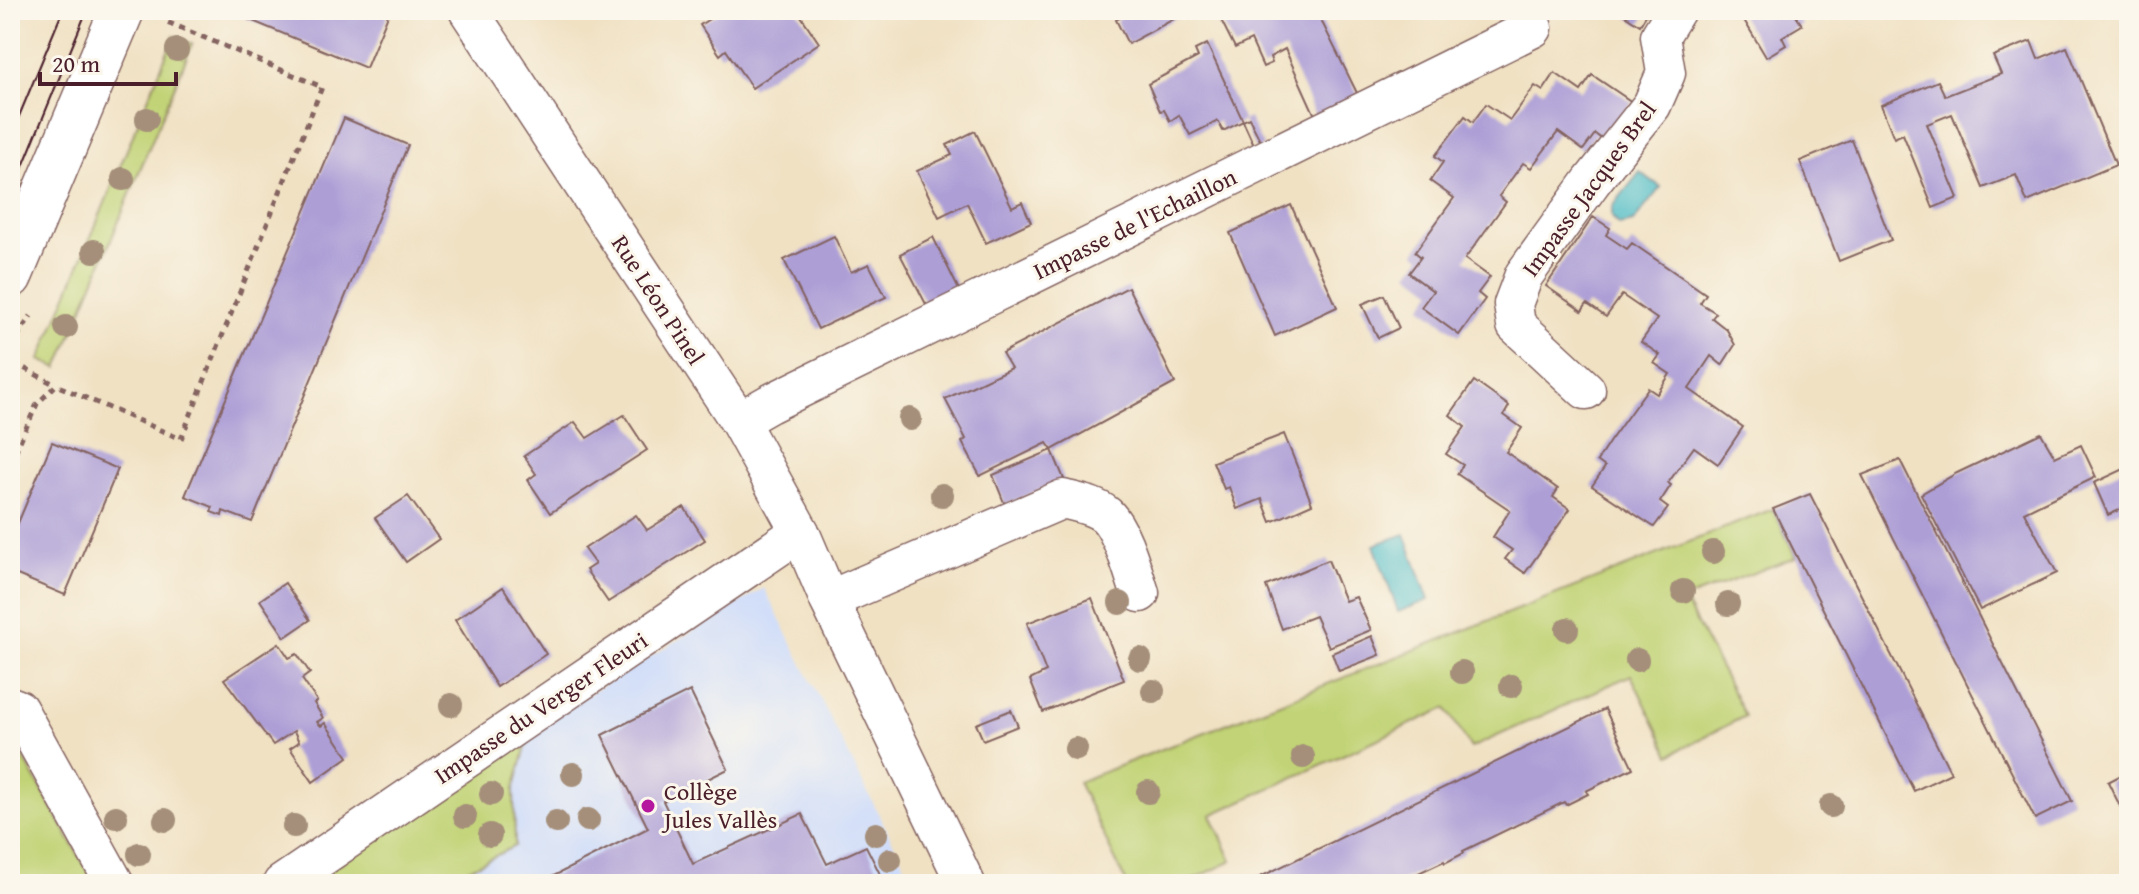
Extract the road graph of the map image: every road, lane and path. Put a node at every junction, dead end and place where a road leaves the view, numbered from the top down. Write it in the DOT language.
graph roads {
  1 [pos="122,10"];
  2 [pos="468,10"];
  3 [pos="1676,10"];
  4 [pos="167,22"];
  5 [pos="1533,28"];
  6 [pos="10,276"];
  7 [pos="14,363"];
  8 [pos="56,385"];
  9 [pos="1586,390"];
  10 [pos="739,421"];
  11 [pos="10,463"];
  12 [pos="800,532"];
  13 [pos="1140,593"];
  14 [pos="829,600"];
  15 [pos="10,706"];
  16 [pos="115,884"];
  17 [pos="282,884"];
  18 [pos="966,884"];
  1 -- 6 [label="street"];
  2 -- 10 [label="street, Rue Léon Pinel"];
  3 -- 9 [label="street, Impasse Jacques Brel"];
  4 -- 8 [label="path"];
  5 -- 10 [label="street, Impasse de l'Echaillon"];
  7 -- 8 [label="path"];
  8 -- 11 [label="path"];
  10 -- 12 [label="street, Rue Léon Pinel"];
  12 -- 14 [label="street, Rue Léon Pinel"];
  12 -- 17 [label="street, Impasse du Verger Fleuri"];
  13 -- 14 [label="street"];
  14 -- 18 [label="street, Rue Léon Pinel"];
  15 -- 16 [label="street"];
}
